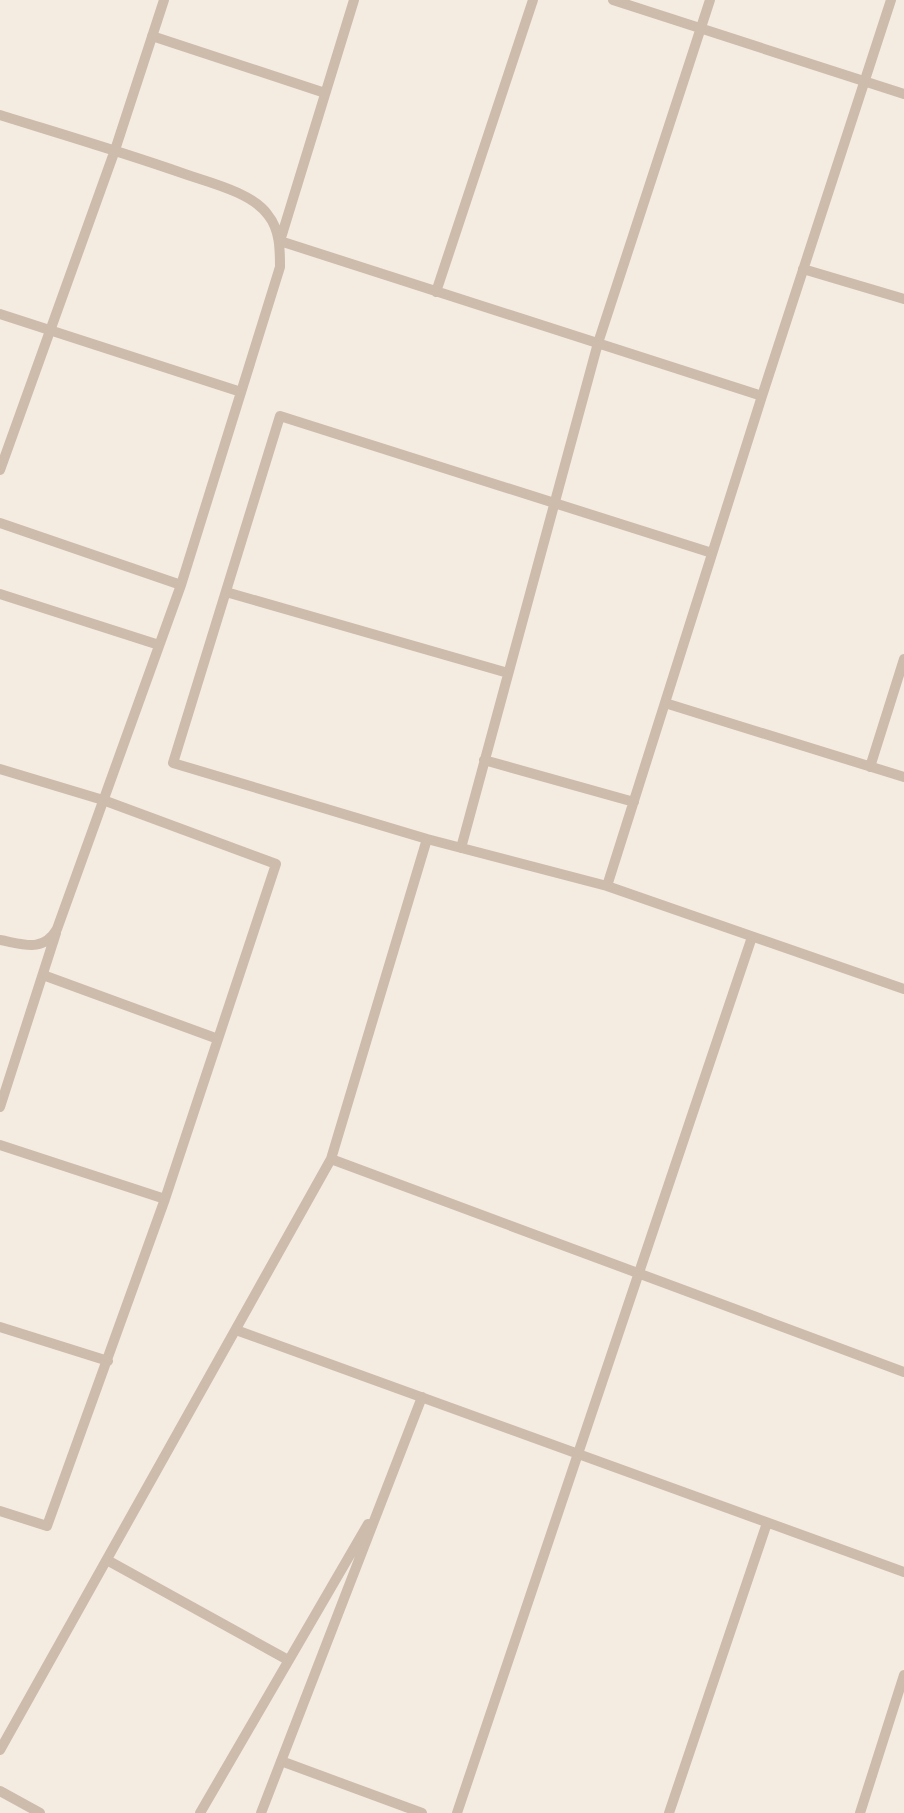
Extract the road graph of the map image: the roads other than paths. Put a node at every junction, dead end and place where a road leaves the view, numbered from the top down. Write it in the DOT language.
graph roads {
  1 [pos="164,0"];
  2 [pos="354,0"];
  3 [pos="533,0"];
  4 [pos="614,0"];
  5 [pos="710,0"];
  6 [pos="891,0"];
  7 [pos="700,28"];
  8 [pos="152,36"];
  9 [pos="864,81"];
  10 [pos="325,93"];
  11 [pos="904,94"];
  12 [pos="0,115"];
  13 [pos="115,150"];
  14 [pos="280,241"];
  15 [pos="803,269"];
  16 [pos="436,292"];
  17 [pos="904,299"];
  18 [pos="0,314"];
  19 [pos="50,330"];
  20 [pos="598,343"];
  21 [pos="241,392"];
  22 [pos="762,396"];
  23 [pos="0,470"];
  24 [pos="554,502"];
  25 [pos="0,523"];
  26 [pos="712,553"];
  27 [pos="181,586"];
  28 [pos="226,592"];
  29 [pos="0,594"];
  30 [pos="159,645"];
  31 [pos="904,659"];
  32 [pos="508,673"];
  33 [pos="665,702"];
  34 [pos="484,760"];
  35 [pos="870,767"];
  36 [pos="0,769"];
  37 [pos="904,777"];
  38 [pos="103,800"];
  39 [pos="634,802"];
  40 [pos="427,839"];
  41 [pos="461,848"];
  42 [pos="607,886"];
  43 [pos="60,920"];
  44 [pos="752,937"];
  45 [pos="0,940"];
  46 [pos="42,975"];
  47 [pos="904,989"];
  48 [pos="218,1039"];
  49 [pos="0,1108"];
  50 [pos="0,1145"];
  51 [pos="331,1159"];
  52 [pos="165,1199"];
  53 [pos="638,1274"];
  54 [pos="0,1327"];
  55 [pos="236,1330"];
  56 [pos="108,1361"];
  57 [pos="904,1372"];
  58 [pos="422,1397"];
  59 [pos="578,1454"];
  60 [pos="384,1496"];
  61 [pos="0,1511"];
  62 [pos="767,1523"];
  63 [pos="107,1560"];
  64 [pos="904,1572"];
  65 [pos="288,1660"];
  66 [pos="904,1675"];
  67 [pos="0,1750"];
  68 [pos="281,1761"];
  69 [pos="0,1791"];
  70 [pos="40,1813"];
  71 [pos="200,1813"];
  72 [pos="261,1813"];
  73 [pos="422,1813"];
  74 [pos="457,1813"];
  75 [pos="669,1813"];
  76 [pos="860,1813"];
  1 -- 8 [label="street"];
  2 -- 10 [label="street"];
  3 -- 16 [label="street"];
  4 -- 7 [label="street"];
  5 -- 7 [label="street"];
  6 -- 9 [label="street"];
  7 -- 9 [label="street"];
  7 -- 20 [label="street"];
  8 -- 10 [label="street"];
  8 -- 13 [label="street"];
  9 -- 11 [label="street"];
  9 -- 15 [label="street"];
  10 -- 14 [label="street"];
  12 -- 13 [label="street"];
  13 -- 14 [label="street"];
  13 -- 19 [label="street"];
  14 -- 16 [label="street"];
  14 -- 21 [label="street"];
  15 -- 17 [label="street"];
  15 -- 22 [label="street"];
  16 -- 20 [label="street"];
  18 -- 19 [label="street"];
  19 -- 21 [label="street"];
  19 -- 23 [label="street"];
  20 -- 22 [label="street"];
  20 -- 24 [label="street"];
  21 -- 27 [label="street"];
  22 -- 26 [label="street"];
  24 -- 26 [label="street"];
  24 -- 28 [label="street"];
  24 -- 32 [label="street"];
  25 -- 27 [label="street"];
  26 -- 33 [label="street"];
  27 -- 30 [label="street"];
  28 -- 32 [label="street"];
  28 -- 40 [label="street"];
  29 -- 30 [label="street"];
  30 -- 38 [label="street"];
  31 -- 35 [label="street"];
  32 -- 34 [label="street"];
  33 -- 35 [label="street"];
  33 -- 39 [label="street"];
  34 -- 39 [label="street"];
  34 -- 41 [label="street"];
  35 -- 37 [label="street"];
  36 -- 38 [label="street"];
  38 -- 43 [label="street"];
  38 -- 48 [label="street"];
  39 -- 42 [label="street"];
  40 -- 41 [label="street"];
  40 -- 51 [label="street"];
  41 -- 42 [label="street"];
  42 -- 44 [label="street"];
  43 -- 45 [label="street"];
  43 -- 46 [label="street"];
  44 -- 47 [label="street"];
  44 -- 53 [label="street"];
  46 -- 48 [label="street"];
  46 -- 49 [label="street"];
  48 -- 52 [label="street"];
  50 -- 52 [label="street"];
  51 -- 53 [label="street"];
  51 -- 55 [label="street"];
  52 -- 56 [label="street"];
  53 -- 57 [label="street"];
  53 -- 59 [label="street"];
  54 -- 56 [label="street"];
  55 -- 58 [label="street"];
  55 -- 63 [label="street"];
  56 -- 61 [label="street"];
  58 -- 59 [label="street"];
  58 -- 60 [label="street"];
  59 -- 62 [label="street"];
  59 -- 74 [label="street"];
  60 -- 65 [label="street"];
  60 -- 68 [label="street"];
  62 -- 64 [label="street"];
  62 -- 75 [label="street"];
  63 -- 65 [label="street"];
  63 -- 67 [label="street"];
  65 -- 71 [label="street"];
  66 -- 76 [label="street"];
  68 -- 72 [label="street"];
  68 -- 73 [label="street"];
  69 -- 70 [label="street"];
}
